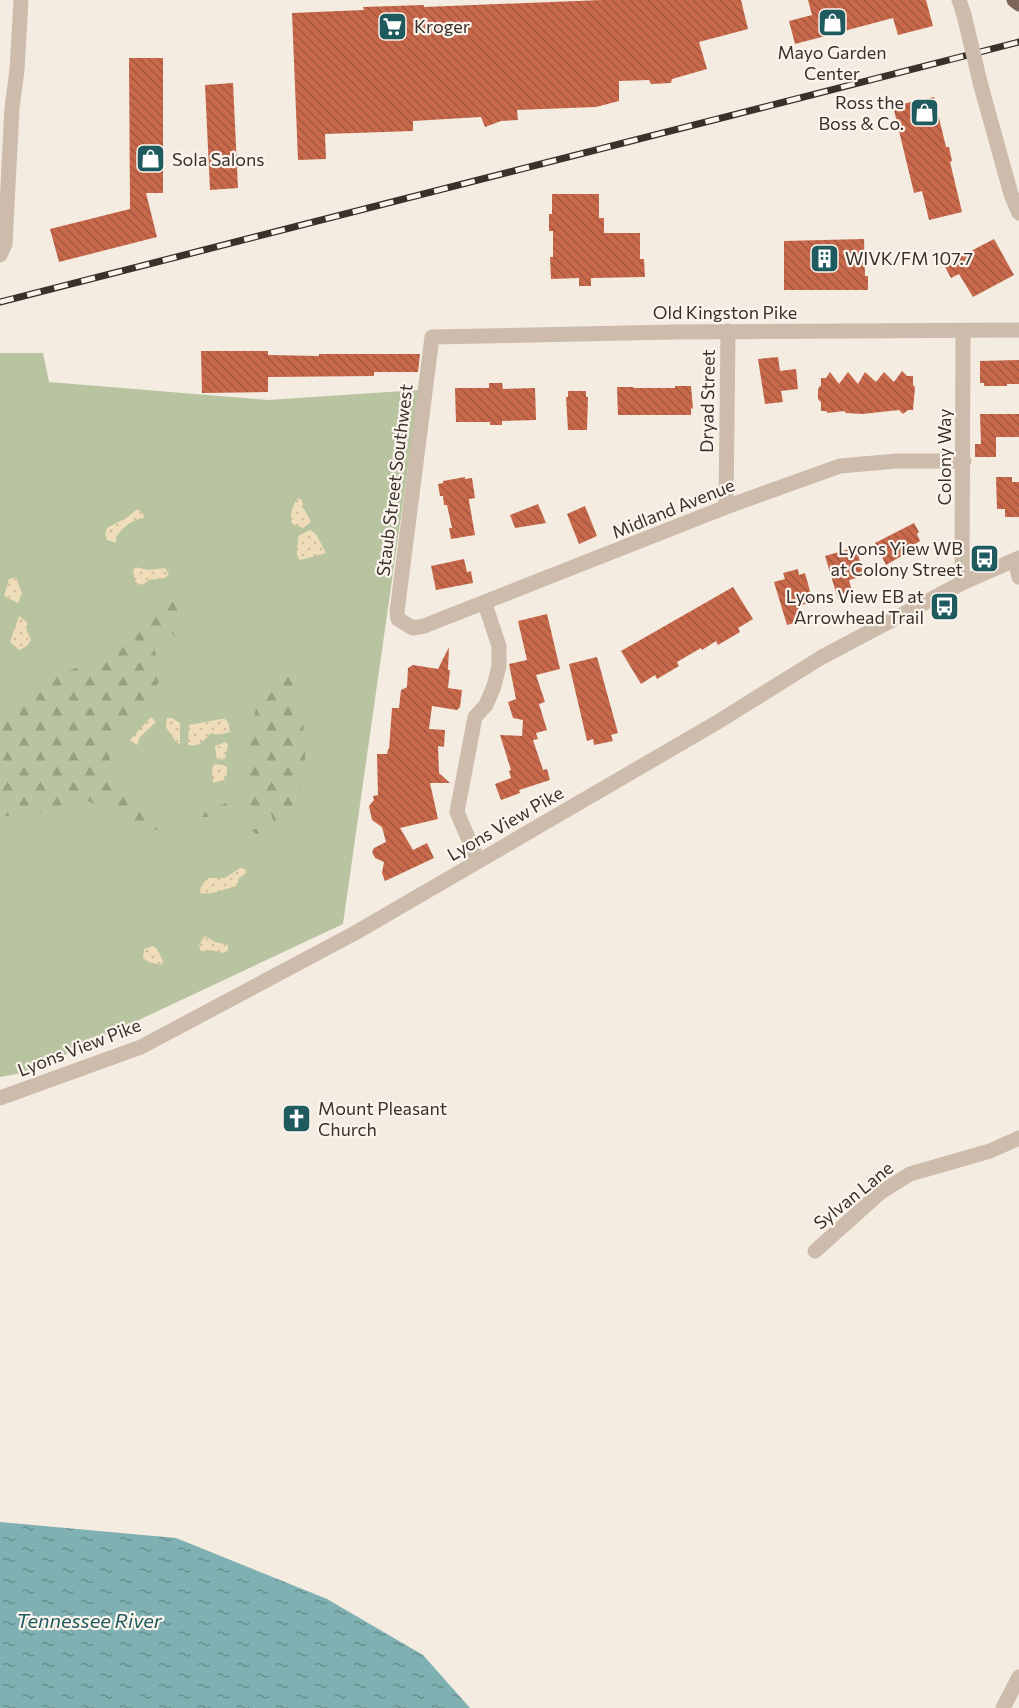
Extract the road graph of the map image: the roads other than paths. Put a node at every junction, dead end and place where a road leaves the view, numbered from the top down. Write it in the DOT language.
graph roads {
  1 [pos="21,0"];
  2 [pos="959,0"];
  3 [pos="1014,0"];
  4 [pos="1019,4"];
  5 [pos="6,108"];
  6 [pos="1019,213"];
  7 [pos="0,255"];
  8 [pos="1019,330"];
  9 [pos="728,331"];
  10 [pos="963,331"];
  11 [pos="432,337"];
  12 [pos="964,461"];
  13 [pos="726,507"];
  14 [pos="1017,559"];
  15 [pos="1019,577"];
  16 [pos="962,583"];
  17 [pos="485,604"];
  18 [pos="405,625"];
  19 [pos="478,861"];
  20 [pos="0,1098"];
  21 [pos="1019,1138"];
  22 [pos="815,1251"];
  23 [pos="1019,1677"];
  24 [pos="1003,1708"];
  1 -- 5 [label="street"];
  2 -- 6 [label="street, bridge"];
  3 -- 4 [label="main road"];
  5 -- 7 [label="street"];
  8 -- 10 [label="street, Old Kingston Pike"];
  9 -- 10 [label="street, Old Kingston Pike"];
  9 -- 11 [label="street, Old Kingston Pike"];
  9 -- 13 [label="street, Dryad Street"];
  10 -- 12 [label="street, Colony Way"];
  11 -- 18 [label="street, Staub Street Southwest"];
  12 -- 13 [label="street, Midland Avenue"];
  12 -- 16 [label="street, Colony Way"];
  13 -- 17 [label="street, Midland Avenue"];
  14 -- 15 [label="street"];
  14 -- 16 [label="street, Lyons View Pike"];
  16 -- 19 [label="street, Lyons View Pike"];
  17 -- 18 [label="street, Midland Avenue"];
  17 -- 19 [label="street"];
  19 -- 20 [label="street, Lyons View Pike"];
  21 -- 22 [label="street, Sylvan Lane"];
  23 -- 24 [label="street"];
}
